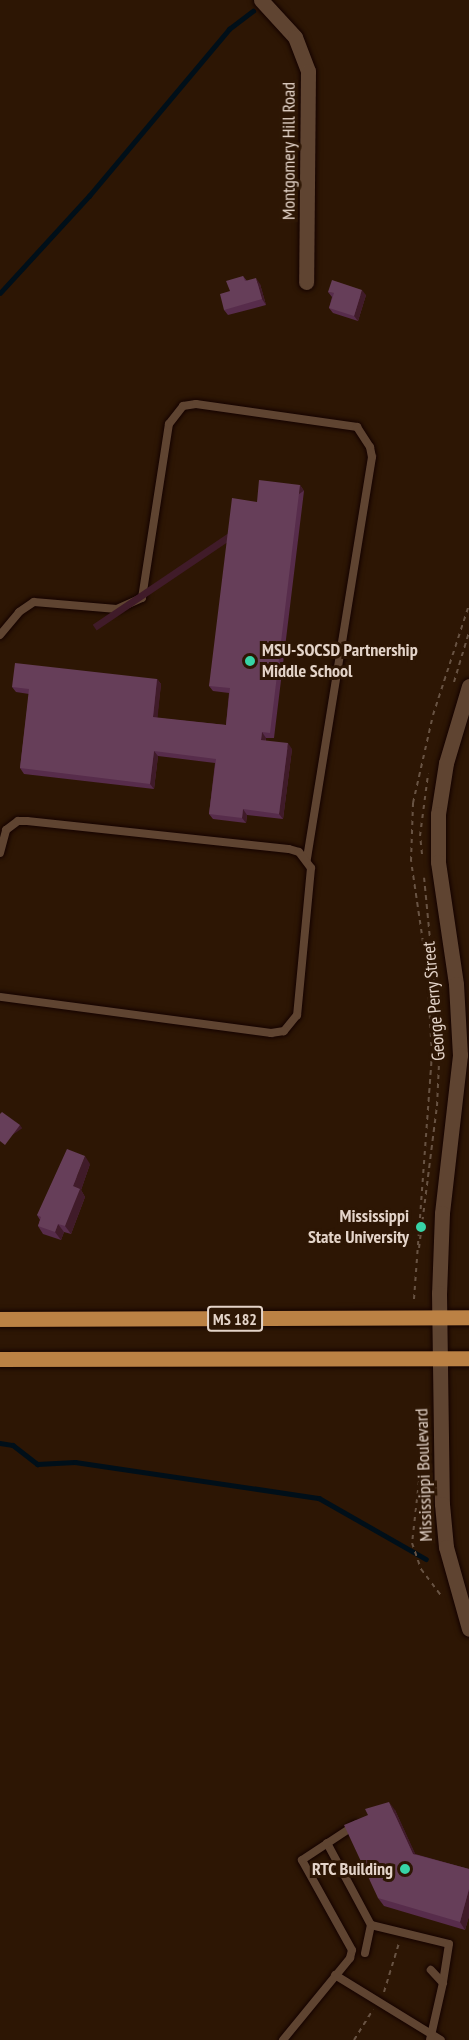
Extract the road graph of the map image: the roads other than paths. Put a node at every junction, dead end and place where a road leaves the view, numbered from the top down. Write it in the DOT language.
graph roads {
  1 [pos="261,0"];
  2 [pos="306,282"];
  3 [pos="0,635"];
  4 [pos="469,686"];
  5 [pos="0,854"];
  6 [pos="307,860"];
  7 [pos="0,997"];
  8 [pos="465,1055"];
  9 [pos="439,1317"];
  10 [pos="469,1317"];
  11 [pos="0,1319"];
  12 [pos="441,1358"];
  13 [pos="469,1358"];
  14 [pos="0,1359"];
  15 [pos="469,1629"];
  16 [pos="358,1823"];
  17 [pos="327,1843"];
  18 [pos="371,1925"];
  19 [pos="365,1953"];
  20 [pos="431,1970"];
  21 [pos="335,1974"];
  22 [pos="443,1983"];
  23 [pos="432,2037"];
  24 [pos="283,2040"];
  25 [pos="441,2040"];
  1 -- 2 [label="street, Montgomery Hill Road"];
  3 -- 6 [label="lane"];
  4 -- 8 [label="street, George Perry Street"];
  5 -- 6 [label="lane"];
  6 -- 7 [label="lane"];
  8 -- 9 [label="street, George Perry Street"];
  9 -- 10 [label="main road, MS 182"];
  9 -- 11 [label="main road, MS 182"];
  9 -- 12 [label="street, Mississippi Boulevard"];
  12 -- 13 [label="main road, MS 182"];
  12 -- 14 [label="main road, MS 182"];
  12 -- 15 [label="street, Mississippi Boulevard"];
  16 -- 17 [label="lane"];
  17 -- 18 [label="lane"];
  17 -- 21 [label="lane"];
  18 -- 19 [label="lane"];
  18 -- 22 [label="lane"];
  20 -- 22 [label="lane"];
  21 -- 23 [label="lane"];
  21 -- 24 [label="lane"];
  22 -- 23 [label="lane"];
  23 -- 25 [label="lane"];
}
